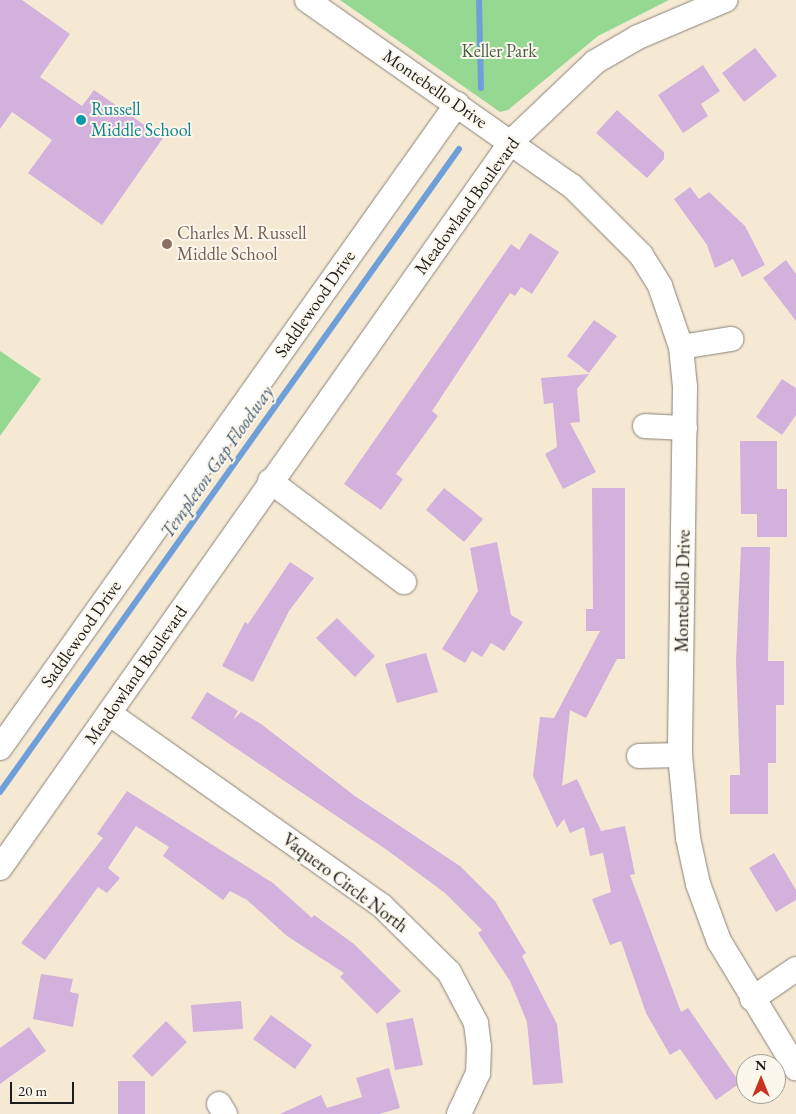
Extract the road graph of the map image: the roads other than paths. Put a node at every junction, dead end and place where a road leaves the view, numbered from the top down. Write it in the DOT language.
graph roads {
  1 [pos="307,0"];
  2 [pos="725,0"];
  3 [pos="457,104"];
  4 [pos="511,142"];
  5 [pos="731,339"];
  6 [pos="681,347"];
  7 [pos="645,426"];
  8 [pos="685,428"];
  9 [pos="270,481"];
  10 [pos="404,582"];
  11 [pos="110,714"];
  12 [pos="0,748"];
  13 [pos="680,755"];
  14 [pos="639,756"];
  15 [pos="0,868"];
  16 [pos="796,969"];
  17 [pos="752,999"];
  18 [pos="796,1068"];
  19 [pos="459,1114"];
  1 -- 3 [label="street, Montebello Drive"];
  2 -- 4 [label="street, Meadowland Boulevard"];
  3 -- 4 [label="street, Montebello Drive"];
  3 -- 12 [label="street, Saddlewood Drive"];
  4 -- 6 [label="street, Montebello Drive"];
  4 -- 9 [label="street, Meadowland Boulevard"];
  5 -- 6 [label="street"];
  6 -- 8 [label="street, Montebello Drive"];
  7 -- 8 [label="street"];
  8 -- 13 [label="street, Montebello Drive"];
  9 -- 10 [label="street"];
  9 -- 11 [label="street, Meadowland Boulevard"];
  11 -- 15 [label="street, Meadowland Boulevard"];
  11 -- 19 [label="street, Vaquero Circle North"];
  13 -- 14 [label="street"];
  13 -- 17 [label="street, Montebello Drive"];
  16 -- 17 [label="street"];
  17 -- 18 [label="street, Montebello Drive"];
}
